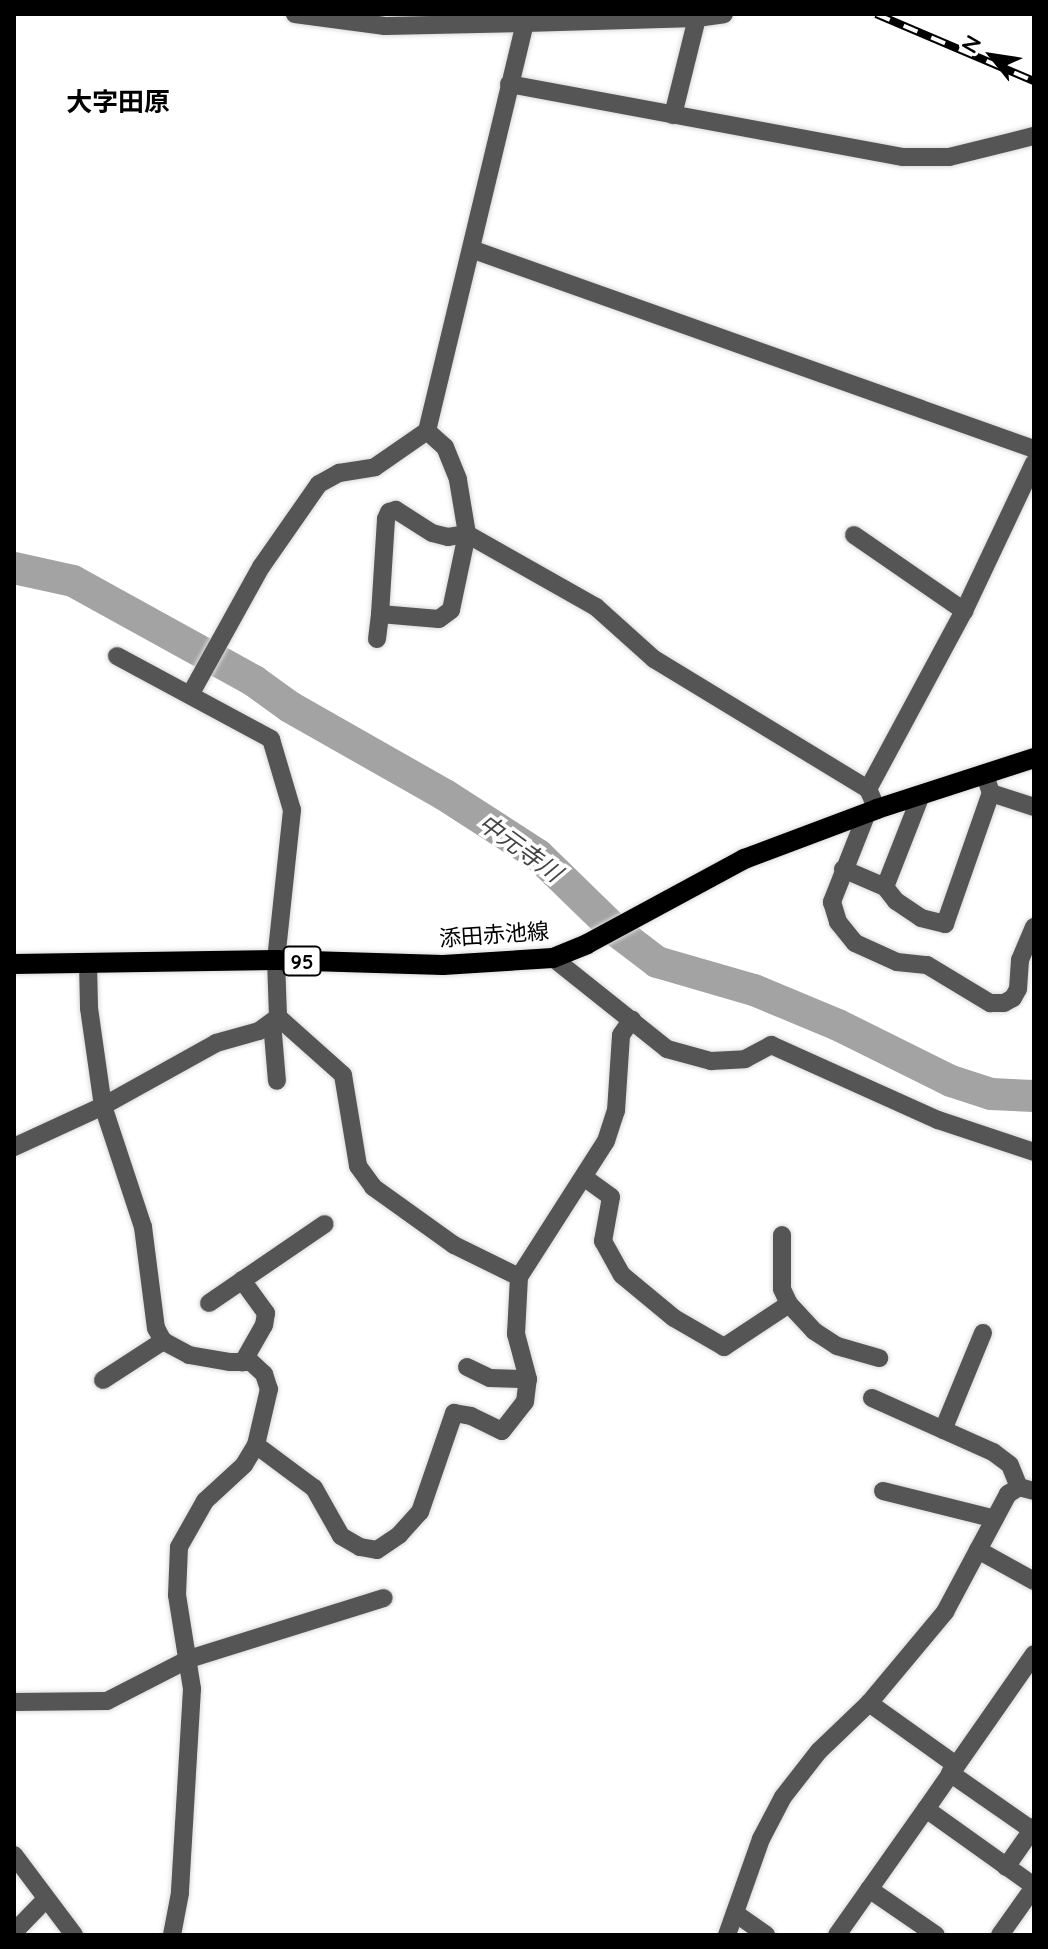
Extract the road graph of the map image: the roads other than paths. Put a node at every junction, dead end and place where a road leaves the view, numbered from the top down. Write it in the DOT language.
graph roads {
  1 [pos="295,14"];
  2 [pos="724,14"];
  3 [pos="697,18"];
  4 [pos="525,23"];
  5 [pos="509,84"];
  6 [pos="673,115"];
  7 [pos="1034,136"];
  8 [pos="471,249"];
  9 [pos="427,431"];
  10 [pos="1034,449"];
  11 [pos="1034,467"];
  12 [pos="467,534"];
  13 [pos="854,535"];
  14 [pos="964,611"];
  15 [pos="380,614"];
  16 [pos="377,639"];
  17 [pos="117,656"];
  18 [pos="190,695"];
  19 [pos="1034,758"];
  20 [pos="988,784"];
  21 [pos="868,789"];
  22 [pos="921,795"];
  23 [pos="1034,807"];
  24 [pos="872,811"];
  25 [pos="843,869"];
  26 [pos="885,887"];
  27 [pos="1034,927"];
  28 [pos="553,958"];
  29 [pos="276,960"];
  30 [pos="88,963"];
  31 [pos="14,964"];
  32 [pos="275,1019"];
  33 [pos="632,1019"];
  34 [pos="277,1081"];
  35 [pos="103,1106"];
  36 [pos="14,1147"];
  37 [pos="1034,1152"];
  38 [pos="585,1178"];
  39 [pos="325,1224"];
  40 [pos="782,1235"];
  41 [pos="519,1277"];
  42 [pos="242,1280"];
  43 [pos="209,1303"];
  44 [pos="789,1304"];
  45 [pos="983,1333"];
  46 [pos="163,1341"];
  47 [pos="879,1358"];
  48 [pos="243,1362"];
  49 [pos="467,1367"];
  50 [pos="528,1379"];
  51 [pos="103,1380"];
  52 [pos="872,1398"];
  53 [pos="943,1430"];
  54 [pos="256,1445"];
  55 [pos="1026,1489"];
  56 [pos="883,1491"];
  57 [pos="995,1519"];
  58 [pos="978,1550"];
  59 [pos="1034,1581"];
  60 [pos="384,1598"];
  61 [pos="1034,1654"];
  62 [pos="189,1659"];
  63 [pos="14,1702"];
  64 [pos="869,1703"];
  65 [pos="953,1769"];
  66 [pos="926,1809"];
  67 [pos="1033,1828"];
  68 [pos="14,1855"];
  69 [pos="1006,1867"];
  70 [pos="1032,1881"];
  71 [pos="869,1889"];
  72 [pos="45,1900"];
  73 [pos="735,1913"];
  74 [pos="14,1932"];
  75 [pos="74,1935"];
  76 [pos="172,1935"];
  77 [pos="727,1935"];
  78 [pos="766,1935"];
  79 [pos="837,1935"];
  80 [pos="936,1935"];
  81 [pos="1000,1935"];
  1 -- 4 [label="street"];
  2 -- 3 [label="street"];
  3 -- 4 [label="street"];
  3 -- 6 [label="street"];
  4 -- 5 [label="street"];
  5 -- 6 [label="street"];
  5 -- 8 [label="street"];
  6 -- 7 [label="street"];
  8 -- 9 [label="street"];
  8 -- 10 [label="street"];
  9 -- 12 [label="street"];
  9 -- 18 [label="street"];
  11 -- 14 [label="street"];
  12 -- 15 [label="street"];
  12 -- 15 [label="street"];
  12 -- 21 [label="street"];
  13 -- 14 [label="street"];
  14 -- 21 [label="street"];
  15 -- 16 [label="street"];
  17 -- 18 [label="street"];
  18 -- 29 [label="street"];
  19 -- 20 [label="main road, 添田赤池線 / 95"];
  20 -- 22 [label="main road, 添田赤池線 / 95"];
  20 -- 23 [label="street"];
  20 -- 26 [label="street"];
  21 -- 24 [label="street"];
  22 -- 24 [label="main road, 添田赤池線 / 95"];
  22 -- 26 [label="street"];
  24 -- 25 [label="street"];
  24 -- 28 [label="main road, 添田赤池線 / 95"];
  25 -- 26 [label="street"];
  25 -- 27 [label="street"];
  28 -- 29 [label="main road, 添田赤池線 / 95"];
  28 -- 33 [label="street"];
  29 -- 30 [label="main road, 添田赤池線 / 95"];
  29 -- 32 [label="street"];
  30 -- 31 [label="main road, 添田赤池線 / 95"];
  30 -- 35 [label="street"];
  32 -- 34 [label="street"];
  32 -- 35 [label="street"];
  32 -- 41 [label="street"];
  33 -- 37 [label="street"];
  33 -- 38 [label="street"];
  35 -- 36 [label="street"];
  35 -- 46 [label="street"];
  38 -- 41 [label="street"];
  38 -- 44 [label="street"];
  39 -- 42 [label="street"];
  40 -- 44 [label="street"];
  41 -- 50 [label="street"];
  42 -- 43 [label="street"];
  42 -- 48 [label="street"];
  44 -- 47 [label="street"];
  45 -- 53 [label="street"];
  46 -- 48 [label="street"];
  46 -- 51 [label="street"];
  48 -- 54 [label="street"];
  49 -- 50 [label="street"];
  50 -- 54 [label="street"];
  52 -- 53 [label="street"];
  53 -- 55 [label="street"];
  54 -- 62 [label="street"];
  55 -- 57 [label="street"];
  56 -- 57 [label="street"];
  57 -- 58 [label="street"];
  58 -- 59 [label="street"];
  58 -- 64 [label="street"];
  60 -- 62 [label="street"];
  61 -- 65 [label="street"];
  62 -- 63 [label="street"];
  62 -- 76 [label="street"];
  64 -- 65 [label="street"];
  64 -- 73 [label="street"];
  65 -- 66 [label="street"];
  65 -- 67 [label="street"];
  66 -- 69 [label="street"];
  66 -- 71 [label="street"];
  67 -- 69 [label="street"];
  68 -- 72 [label="street"];
  69 -- 70 [label="street"];
  70 -- 81 [label="street"];
  71 -- 79 [label="street"];
  71 -- 80 [label="street"];
  72 -- 74 [label="street"];
  72 -- 75 [label="street"];
  73 -- 77 [label="street"];
  73 -- 78 [label="street"];
}
